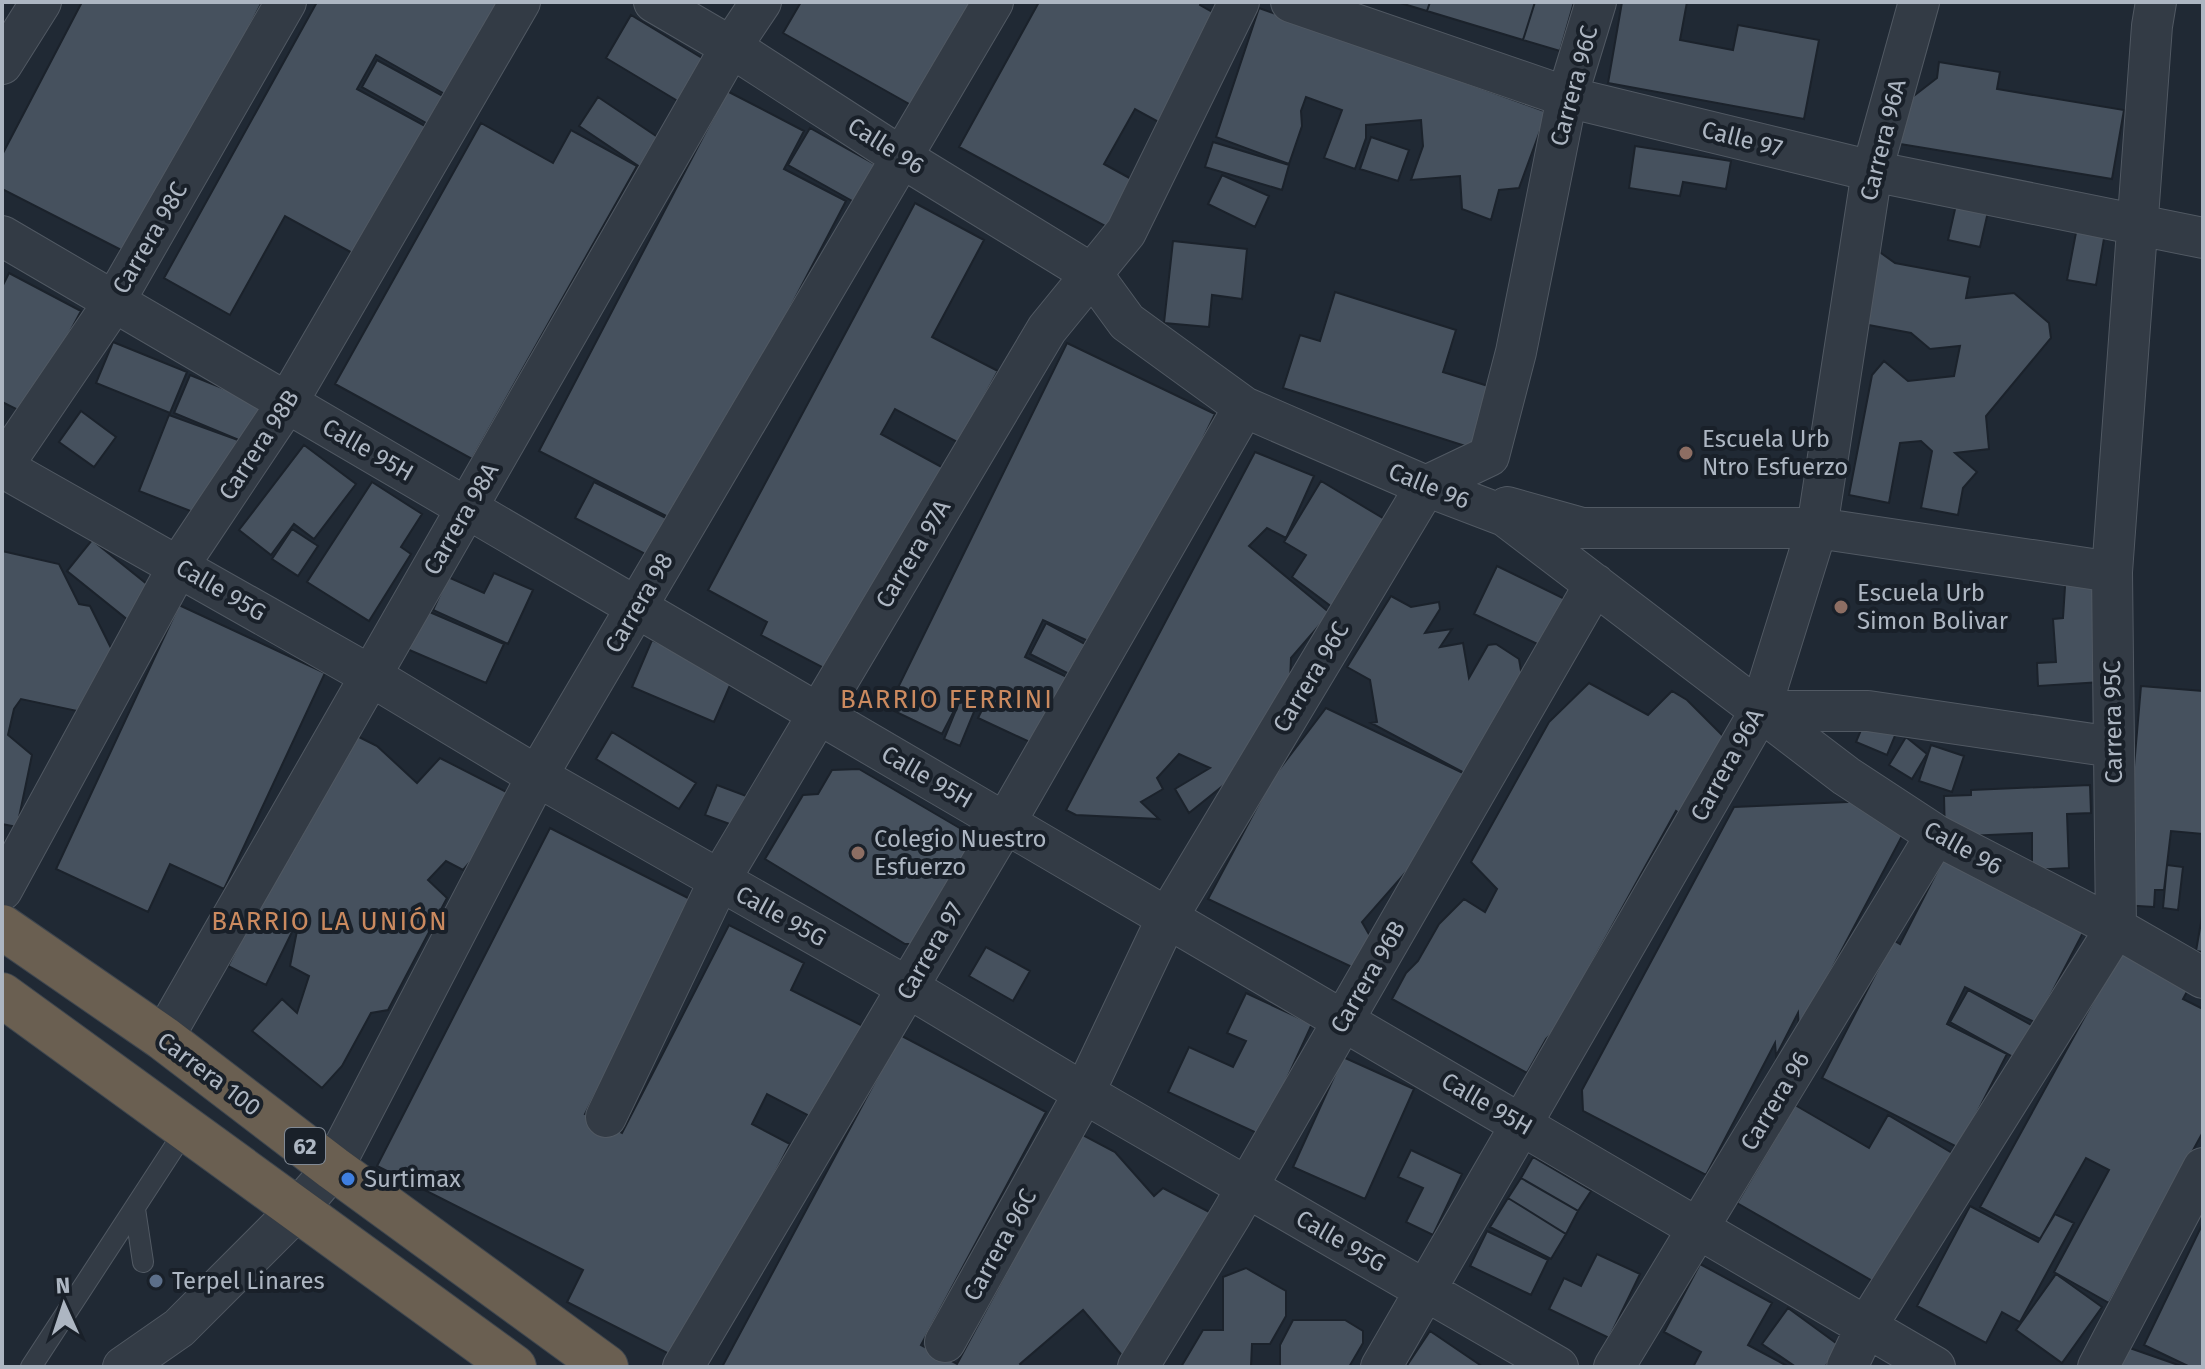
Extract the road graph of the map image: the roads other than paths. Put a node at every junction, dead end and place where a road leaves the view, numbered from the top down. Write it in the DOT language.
graph roads {
  1 [pos="41,2"];
  2 [pos="286,2"];
  3 [pos="520,2"];
  4 [pos="654,2"];
  5 [pos="761,2"];
  6 [pos="993,2"];
  7 [pos="1239,2"];
  8 [pos="1291,2"];
  9 [pos="1596,2"];
  10 [pos="1919,2"];
  11 [pos="2156,2"];
  12 [pos="731,47"];
  13 [pos="2,64"];
  14 [pos="1567,97"];
  15 [pos="901,157"];
  16 [pos="1872,171"];
  17 [pos="2137,225"];
  18 [pos="2,236"];
  19 [pos="2203,238"];
  20 [pos="1092,274"];
  21 [pos="114,302"];
  22 [pos="287,403"];
  23 [pos="1244,407"];
  24 [pos="2,467"];
  25 [pos="1426,486"];
  26 [pos="467,508"];
  27 [pos="1817,528"];
  28 [pos="179,565"];
  29 [pos="2112,572"];
  30 [pos="1595,584"];
  31 [pos="636,607"];
  32 [pos="371,676"];
  33 [pos="1760,711"];
  34 [pos="818,713"];
  35 [pos="2113,747"];
  36 [pos="537,776"];
  37 [pos="1005,823"];
  38 [pos="1936,835"];
  39 [pos="719,881"];
  40 [pos="2,890"];
  41 [pos="1167,918"];
  42 [pos="2,927"];
  43 [pos="2116,928"];
  44 [pos="2203,978"];
  45 [pos="909,988"];
  46 [pos="2,995"];
  47 [pos="1343,1020"];
  48 [pos="163,1038"];
  49 [pos="1084,1093"];
  50 [pos="606,1117"];
  51 [pos="1521,1125"];
  52 [pos="186,1129"];
  53 [pos="333,1168"];
  54 [pos="2203,1168"];
  55 [pos="1246,1187"];
  56 [pos="135,1209"];
  57 [pos="297,1210"];
  58 [pos="1698,1228"];
  59 [pos="143,1262"];
  60 [pos="1426,1291"];
  61 [pos="1866,1327"];
  62 [pos="945,1342"];
  63 [pos="31,1367"];
  64 [pos="123,1367"];
  65 [pos="514,1367"];
  66 [pos="606,1367"];
  67 [pos="683,1367"];
  68 [pos="1138,1367"];
  69 [pos="1381,1367"];
  70 [pos="1558,1367"];
  71 [pos="1614,1367"];
  72 [pos="1847,1367"];
  73 [pos="1935,1367"];
  74 [pos="2098,1367"];
  1 -- 13 [label="street"];
  2 -- 21 [label="street, Carrera 98C"];
  3 -- 22 [label="street, Carrera 98B"];
  4 -- 12 [label="street, Calle 96"];
  5 -- 12 [label="street, Carrera 98A"];
  6 -- 15 [label="street, Carrera 98"];
  7 -- 20 [label="street, Carrera 97A"];
  8 -- 14 [label="street, Calle 97"];
  9 -- 14 [label="street, Carrera 96C"];
  10 -- 16 [label="street, Carrera 96A"];
  11 -- 17 [label="street, Carrera 95C"];
  12 -- 15 [label="street, Calle 96"];
  12 -- 26 [label="street, Carrera 98A"];
  14 -- 16 [label="street, Calle 97"];
  14 -- 25 [label="street, Carrera 96C"];
  15 -- 20 [label="street, Calle 96"];
  15 -- 31 [label="street, Carrera 98"];
  16 -- 17 [label="street, Calle 97"];
  16 -- 27 [label="street, Carrera 96A"];
  17 -- 19 [label="street, Calle 97"];
  17 -- 29 [label="street, Carrera 95C"];
  18 -- 21 [label="street, Calle 95H"];
  20 -- 23 [label="street, Calle 96"];
  20 -- 34 [label="street, Carrera 97A"];
  21 -- 22 [label="street, Calle 95H"];
  21 -- 24 [label="street, Carrera 98C"];
  22 -- 26 [label="street, Calle 95H"];
  22 -- 28 [label="street, Carrera 98B"];
  23 -- 25 [label="street, Calle 96"];
  23 -- 37 [label="street, Carrera 97"];
  24 -- 28 [label="street, Calle 95G"];
  25 -- 27 [label="street"];
  25 -- 30 [label="street, Calle 96"];
  25 -- 41 [label="street, Carrera 96C"];
  26 -- 31 [label="street, Calle 95H"];
  26 -- 32 [label="street, Carrera 98A"];
  27 -- 29 [label="street"];
  27 -- 33 [label="street, Carrera 96A"];
  28 -- 32 [label="street, Calle 95G"];
  28 -- 40 [label="street, Carrera 98B"];
  29 -- 35 [label="street, Carrera 95C"];
  30 -- 33 [label="street, Calle 96"];
  30 -- 47 [label="street, Carrera 96B"];
  31 -- 34 [label="street, Calle 95H"];
  31 -- 36 [label="street, Carrera 98"];
  32 -- 36 [label="street, Calle 95G"];
  32 -- 48 [label="street, Carrera 98A"];
  33 -- 35 [label="street"];
  33 -- 38 [label="street, Calle 96"];
  33 -- 51 [label="street, Carrera 96A"];
  34 -- 37 [label="street, Calle 95H"];
  34 -- 39 [label="street, Carrera 97A"];
  35 -- 43 [label="street, Carrera 95C"];
  36 -- 39 [label="street, Calle 95G"];
  36 -- 53 [label="street, Carrera 98"];
  37 -- 41 [label="street, Calle 95H"];
  37 -- 45 [label="street, Carrera 97"];
  38 -- 43 [label="street, Calle 96"];
  38 -- 58 [label="street, Carrera 96"];
  39 -- 45 [label="street, Calle 95G"];
  39 -- 50 [label="street, Carrera 97A"];
  41 -- 47 [label="street, Calle 95H"];
  41 -- 49 [label="street, Carrera 96C"];
  42 -- 48 [label="highway, Carrera 100 / 62"];
  43 -- 44 [label="street, Calle 96"];
  43 -- 61 [label="street"];
  45 -- 49 [label="street, Calle 95G"];
  45 -- 67 [label="street, Carrera 97"];
  46 -- 52 [label="highway, 62"];
  47 -- 51 [label="street, Calle 95H"];
  47 -- 55 [label="street, Carrera 96B"];
  48 -- 53 [label="highway, Carrera 100 / 62"];
  49 -- 55 [label="street, Calle 95G"];
  49 -- 62 [label="street, Carrera 96C"];
  51 -- 58 [label="street, Calle 95H"];
  51 -- 60 [label="street, Carrera 96A"];
  52 -- 56 [label="lane"];
  52 -- 57 [label="highway, 62"];
  53 -- 57 [label="street, Carrera 98"];
  53 -- 66 [label="highway, Carrera 100 / 62"];
  54 -- 74 [label="street"];
  55 -- 60 [label="street, Calle 95G"];
  55 -- 68 [label="street, Carrera 96B"];
  56 -- 59 [label="lane"];
  56 -- 63 [label="lane"];
  57 -- 64 [label="street, Carrera 98"];
  57 -- 65 [label="highway, 62"];
  58 -- 61 [label="street, Calle 95H"];
  58 -- 71 [label="street, Carrera 96"];
  60 -- 69 [label="street, Carrera 96A"];
  60 -- 70 [label="street, Calle 95G"];
  61 -- 72 [label="street"];
  61 -- 73 [label="street, Calle 95H"];
}
